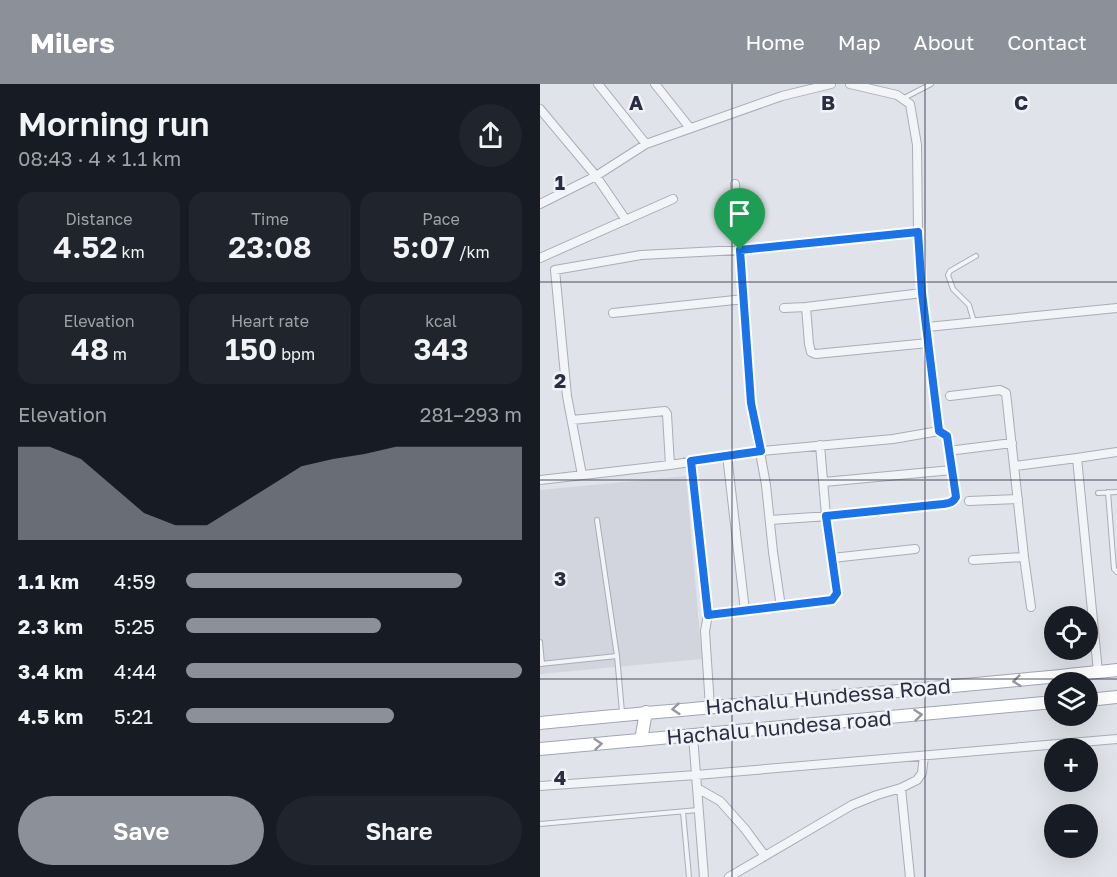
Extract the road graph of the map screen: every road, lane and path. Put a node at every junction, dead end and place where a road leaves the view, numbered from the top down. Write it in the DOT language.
graph roads {
  1 [pos="598,84"];
  2 [pos="655,84"];
  3 [pos="831,84"];
  4 [pos="850,84"];
  5 [pos="931,84"];
  6 [pos="903,98"];
  7 [pos="540,109"];
  8 [pos="690,128"];
  9 [pos="645,144"];
  10 [pos="596,176"];
  11 [pos="735,184"];
  12 [pos="673,199"];
  13 [pos="540,204"];
  14 [pos="626,220"];
  15 [pos="918,232"];
  16 [pos="740,250"];
  17 [pos="550,254"];
  18 [pos="975,256"];
  19 [pos="540,258"];
  20 [pos="555,270"];
  21 [pos="922,293"];
  22 [pos="744,299"];
  23 [pos="806,306"];
  24 [pos="784,308"];
  25 [pos="1117,308"];
  26 [pos="613,313"];
  27 [pos="974,322"];
  28 [pos="927,327"];
  29 [pos="928,343"];
  30 [pos="950,396"];
  31 [pos="572,420"];
  32 [pos="939,431"];
  33 [pos="1012,443"];
  34 [pos="820,445"];
  35 [pos="956,450"];
  36 [pos="761,451"];
  37 [pos="1117,453"];
  38 [pos="727,455"];
  39 [pos="1077,458"];
  40 [pos="691,461"];
  41 [pos="670,465"];
  42 [pos="1015,466"];
  43 [pos="952,470"];
  44 [pos="582,476"];
  45 [pos="540,480"];
  46 [pos="824,482"];
  47 [pos="1108,492"];
  48 [pos="1117,492"];
  49 [pos="1098,494"];
  50 [pos="1018,499"];
  51 [pos="969,501"];
  52 [pos="826,516"];
  53 [pos="597,520"];
  54 [pos="770,520"];
  55 [pos="915,549"];
  56 [pos="1024,557"];
  57 [pos="832,558"];
  58 [pos="973,560"];
  59 [pos="1117,572"];
  60 [pos="782,607"];
  61 [pos="1031,607"];
  62 [pos="745,611"];
  63 [pos="708,615"];
  64 [pos="540,642"];
  65 [pos="617,656"];
  66 [pos="541,664"];
  67 [pos="1117,670"];
  68 [pos="1098,672"];
  69 [pos="1044,678"];
  70 [pos="1117,697"];
  71 [pos="1098,699"];
  72 [pos="1044,703"];
  73 [pos="710,707"];
  74 [pos="646,712"];
  75 [pos="622,715"];
  76 [pos="540,723"];
  77 [pos="693,736"];
  78 [pos="1117,739"];
  79 [pos="641,740"];
  80 [pos="540,749"];
  81 [pos="924,756"];
  82 [pos="696,776"];
  83 [pos="540,786"];
  84 [pos="697,788"];
  85 [pos="901,788"];
  86 [pos="699,810"];
  87 [pos="683,812"];
  88 [pos="540,824"];
  89 [pos="765,856"];
  90 [pos="689,877"];
  91 [pos="704,877"];
  92 [pos="729,877"];
  93 [pos="910,877"];
  1 -- 9 [label="street"];
  2 -- 8 [label="street"];
  3 -- 8 [label="street"];
  4 -- 6 [label="street"];
  5 -- 6 [label="lane"];
  6 -- 15 [label="street"];
  7 -- 10 [label="street"];
  8 -- 9 [label="street"];
  9 -- 10 [label="street"];
  10 -- 13 [label="street"];
  10 -- 14 [label="street"];
  11 -- 16 [label="street"];
  12 -- 14 [label="street"];
  14 -- 17 [label="street"];
  15 -- 16 [label="street"];
  15 -- 21 [label="street"];
  16 -- 20 [label="street"];
  16 -- 22 [label="street"];
  17 -- 19 [label="street"];
  17 -- 20 [label="street"];
  18 -- 27 [label="lane"];
  20 -- 31 [label="street"];
  21 -- 23 [label="street"];
  21 -- 28 [label="street"];
  22 -- 26 [label="street"];
  22 -- 36 [label="street"];
  23 -- 24 [label="street"];
  23 -- 29 [label="street"];
  25 -- 27 [label="street"];
  27 -- 28 [label="street"];
  28 -- 29 [label="street"];
  29 -- 32 [label="street"];
  30 -- 33 [label="street"];
  31 -- 41 [label="street"];
  31 -- 44 [label="street"];
  32 -- 34 [label="street"];
  32 -- 43 [label="street"];
  33 -- 35 [label="street"];
  33 -- 42 [label="street"];
  34 -- 36 [label="street"];
  34 -- 46 [label="street"];
  36 -- 38 [label="street"];
  36 -- 54 [label="street"];
  37 -- 39 [label="street"];
  38 -- 40 [label="street"];
  38 -- 62 [label="street"];
  39 -- 42 [label="street"];
  39 -- 68 [label="street"];
  40 -- 41 [label="street"];
  40 -- 63 [label="street"];
  41 -- 44 [label="street"];
  42 -- 50 [label="street"];
  43 -- 46 [label="street"];
  43 -- 52 [label="street"];
  44 -- 45 [label="street"];
  46 -- 52 [label="street"];
  47 -- 48 [label="lane"];
  47 -- 49 [label="lane"];
  47 -- 59 [label="lane"];
  50 -- 51 [label="street"];
  50 -- 56 [label="street"];
  52 -- 54 [label="street"];
  52 -- 57 [label="street"];
  53 -- 65 [label="lane"];
  54 -- 60 [label="street"];
  55 -- 57 [label="street"];
  56 -- 58 [label="street"];
  56 -- 61 [label="street"];
  57 -- 60 [label="street"];
  60 -- 62 [label="street"];
  62 -- 63 [label="street"];
  63 -- 73 [label="street"];
  64 -- 66 [label="lane"];
  65 -- 66 [label="lane"];
  65 -- 75 [label="lane"];
  67 -- 68 [label="main road, Hachalu Hundessa Road"];
  69 -- 73 [label="main road, Hachalu Hundessa Road, one-way"];
  70 -- 71 [label="main road"];
  77 -- 72 [label="main road, Hachalu hundesa road, one-way"];
  73 -- 74 [label="main road, Hachalu Hundessa Road, one-way"];
  74 -- 75 [label="main road, Hachalu Hundessa Road"];
  74 -- 79 [label="main road"];
  75 -- 76 [label="main road, Hachalu Hundessa Road"];
  77 -- 79 [label="main road, Hachalu hundesa road"];
  77 -- 82 [label="street"];
  78 -- 81 [label="street"];
  80 -- 79 [label="main road, Hachalu hundesa road, one-way"];
  81 -- 82 [label="street"];
  81 -- 85 [label="street"];
  82 -- 83 [label="street"];
  82 -- 84 [label="street"];
  84 -- 86 [label="street"];
  84 -- 89 [label="street"];
  85 -- 89 [label="street"];
  85 -- 93 [label="street"];
  86 -- 87 [label="lane"];
  86 -- 91 [label="street"];
  87 -- 88 [label="lane"];
  87 -- 90 [label="lane"];
  89 -- 92 [label="street"];
}
